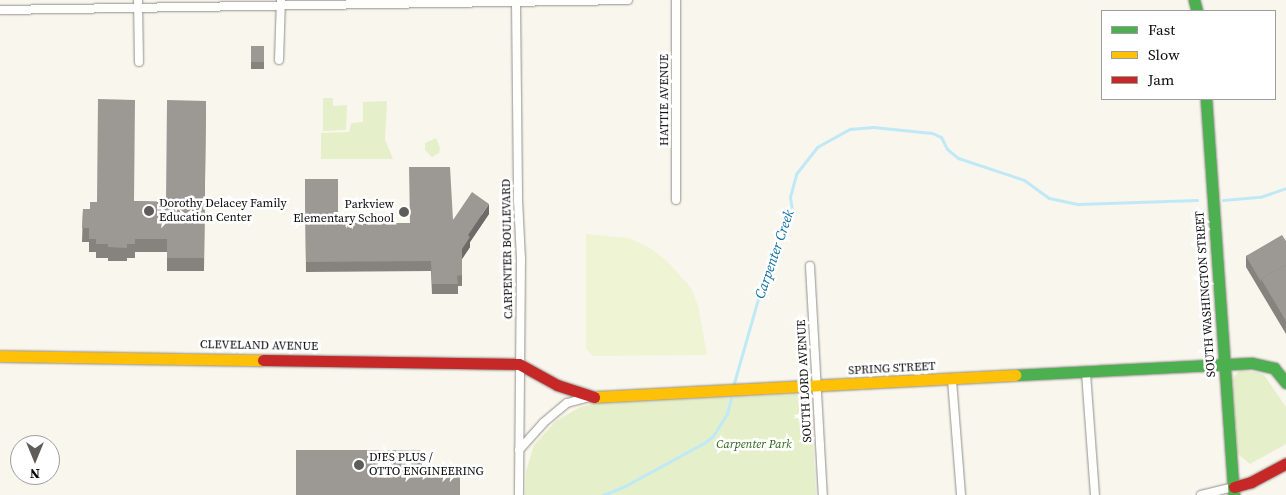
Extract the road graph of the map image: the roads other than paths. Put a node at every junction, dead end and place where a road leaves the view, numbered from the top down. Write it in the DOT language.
graph roads {
  1 [pos="628,0"];
  2 [pos="676,0"];
  3 [pos="425,2"];
  4 [pos="516,2"];
  5 [pos="281,3"];
  6 [pos="138,4"];
  7 [pos="0,10"];
  8 [pos="279,60"];
  9 [pos="138,62"];
  10 [pos="1206,100"];
  11 [pos="676,200"];
  12 [pos="810,266"];
  13 [pos="0,356"];
  14 [pos="518,364"];
  15 [pos="1224,365"];
  16 [pos="1086,373"];
  17 [pos="952,380"];
  18 [pos="1286,383"];
  19 [pos="817,387"];
  20 [pos="592,397"];
  21 [pos="518,450"];
  22 [pos="1286,463"];
  23 [pos="1234,491"];
  24 [pos="519,495"];
  25 [pos="823,495"];
  26 [pos="961,495"];
  27 [pos="1095,495"];
  28 [pos="1201,495"];
  1 -- 4 [label="street"];
  2 -- 11 [label="street, HATTIE AVENUE"];
  3 -- 4 [label="street"];
  3 -- 5 [label="street"];
  4 -- 14 [label="street, CARPENTER BOULEVARD"];
  5 -- 6 [label="street"];
  5 -- 8 [label="street"];
  6 -- 7 [label="street"];
  6 -- 9 [label="street"];
  10 -- 15 [label="street, SOUTH WASHINGTON STREET"];
  12 -- 19 [label="street, SOUTH LORD AVENUE"];
  13 -- 14 [label="street, CLEVELAND AVENUE"];
  14 -- 20 [label="street, SPRING STREET"];
  14 -- 21 [label="street, CARPENTER BOULEVARD"];
  15 -- 16 [label="street, SPRING STREET"];
  15 -- 18 [label="street, SPRING STREET"];
  15 -- 23 [label="street, SOUTH WASHINGTON STREET"];
  16 -- 17 [label="street, SPRING STREET"];
  16 -- 27 [label="street"];
  17 -- 19 [label="street, SPRING STREET"];
  17 -- 26 [label="street"];
  19 -- 20 [label="street, SPRING STREET"];
  19 -- 25 [label="street, SOUTH LORD AVENUE"];
  20 -- 21 [label="street"];
  21 -- 24 [label="street, CARPENTER BOULEVARD"];
  22 -- 23 [label="street"];
  23 -- 28 [label="street"];
}
